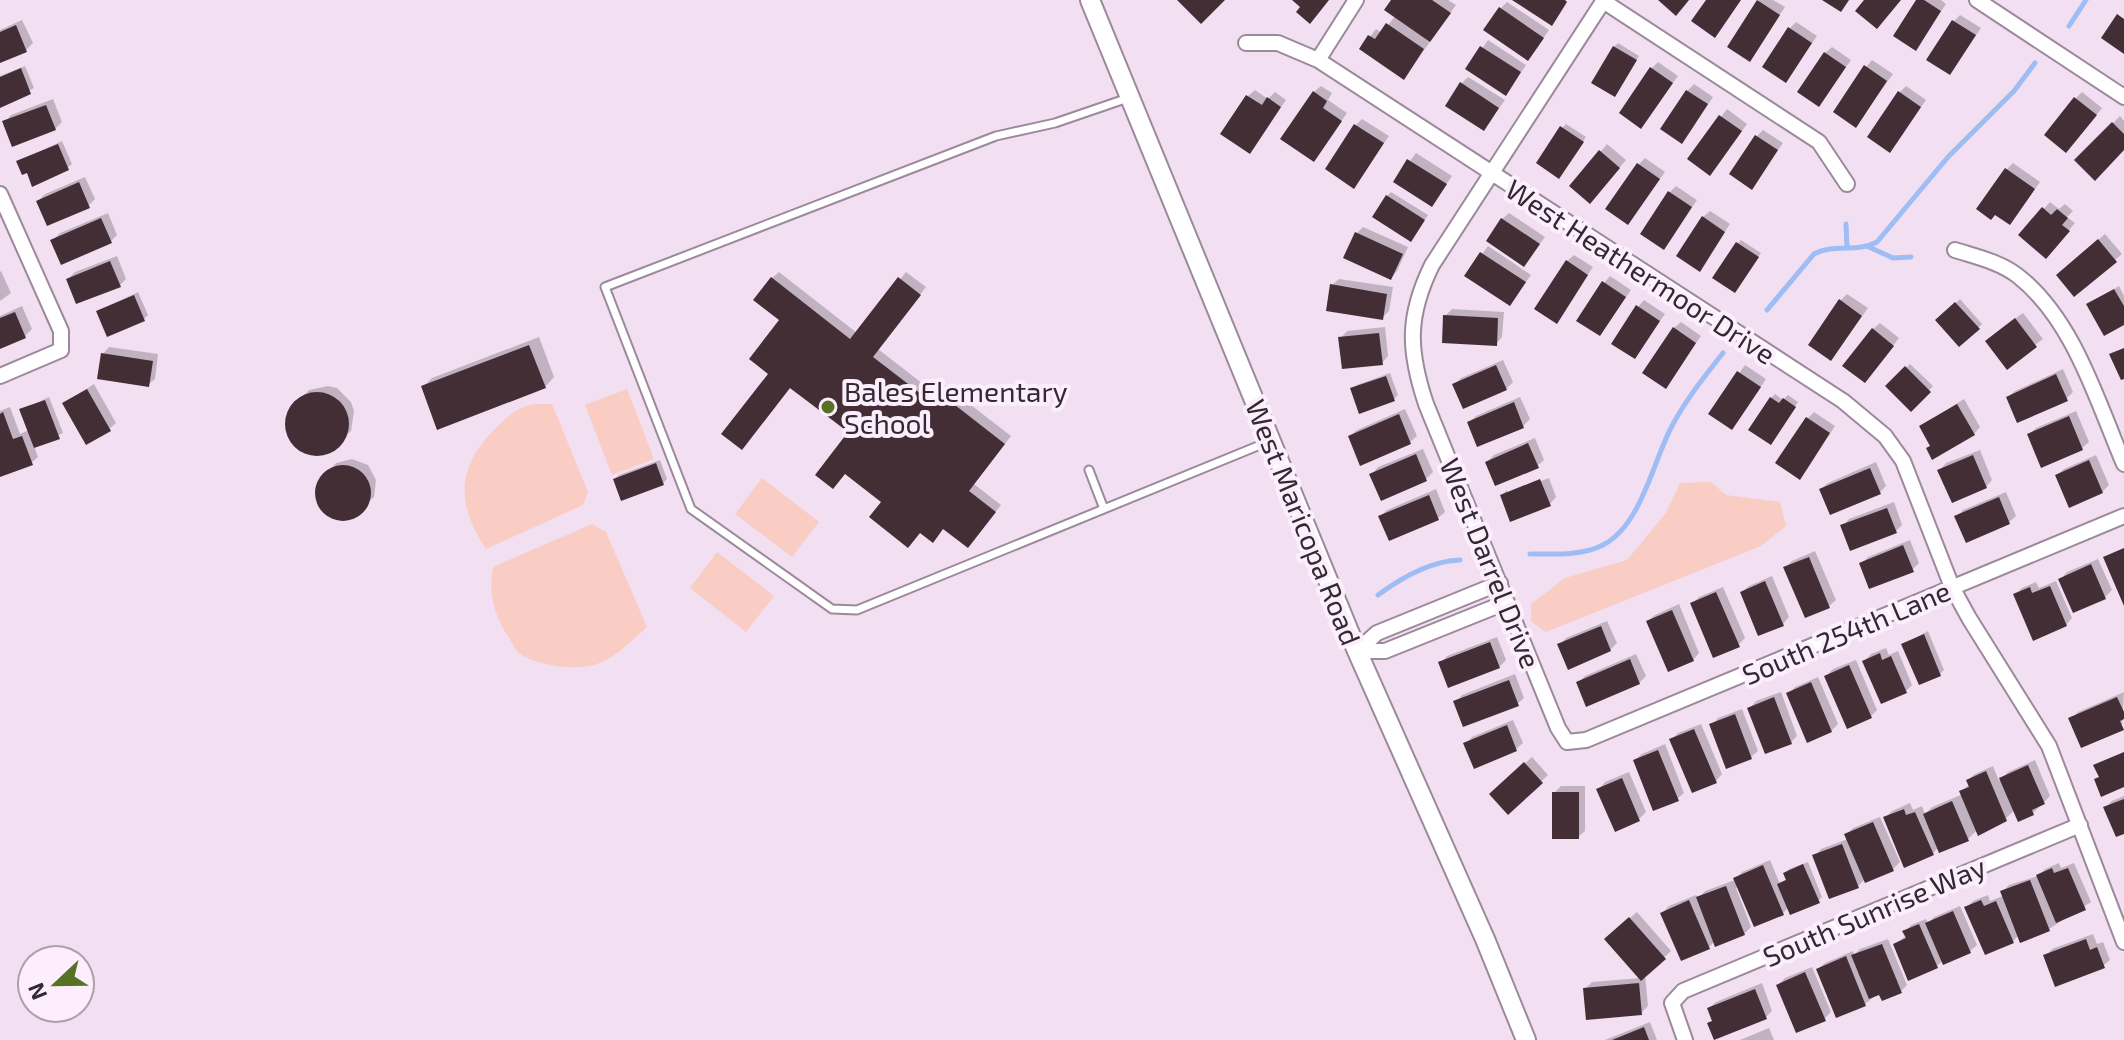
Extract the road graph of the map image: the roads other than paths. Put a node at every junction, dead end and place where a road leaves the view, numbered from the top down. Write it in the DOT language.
graph roads {
  1 [pos="1090,0"];
  2 [pos="1356,0"];
  3 [pos="1603,0"];
  4 [pos="1977,0"];
  5 [pos="1246,43"];
  6 [pos="1318,60"];
  7 [pos="1131,97"];
  8 [pos="2124,97"];
  9 [pos="1491,175"];
  10 [pos="1847,184"];
  11 [pos="0,194"];
  12 [pos="1955,250"];
  13 [pos="0,376"];
  14 [pos="1271,440"];
  15 [pos="2124,464"];
  16 [pos="1089,470"];
  17 [pos="1104,509"];
  18 [pos="2124,516"];
  19 [pos="1500,583"];
  20 [pos="1952,587"];
  21 [pos="1507,602"];
  22 [pos="1357,651"];
  23 [pos="1567,742"];
  24 [pos="2080,825"];
  25 [pos="2124,942"];
  26 [pos="1526,1040"];
  27 [pos="1685,1040"];
  1 -- 7 [label="street, West Maricopa Road"];
  2 -- 6 [label="street"];
  3 -- 9 [label="street, West Darrel Drive"];
  3 -- 10 [label="street"];
  4 -- 8 [label="street"];
  5 -- 6 [label="street, West Heathermoor Drive"];
  6 -- 9 [label="street, West Heathermoor Drive"];
  7 -- 14 [label="street, West Maricopa Road"];
  7 -- 17 [label="lane"];
  9 -- 19 [label="street, West Darrel Drive"];
  9 -- 20 [label="street, West Heathermoor Drive"];
  11 -- 13 [label="street"];
  12 -- 15 [label="street"];
  14 -- 17 [label="lane"];
  14 -- 22 [label="street, West Maricopa Road"];
  16 -- 17 [label="lane"];
  18 -- 20 [label="street, South 254th Lane"];
  19 -- 21 [label="street, West Darrel Drive"];
  19 -- 22 [label="street"];
  20 -- 23 [label="street, South 254th Lane"];
  20 -- 24 [label="street, West Heathermoor Drive"];
  21 -- 22 [label="street"];
  21 -- 23 [label="street, West Darrel Drive"];
  22 -- 26 [label="street, West Maricopa Road"];
  24 -- 25 [label="street, West Heathermoor Drive"];
  24 -- 27 [label="street, South Sunrise Way"];
}
